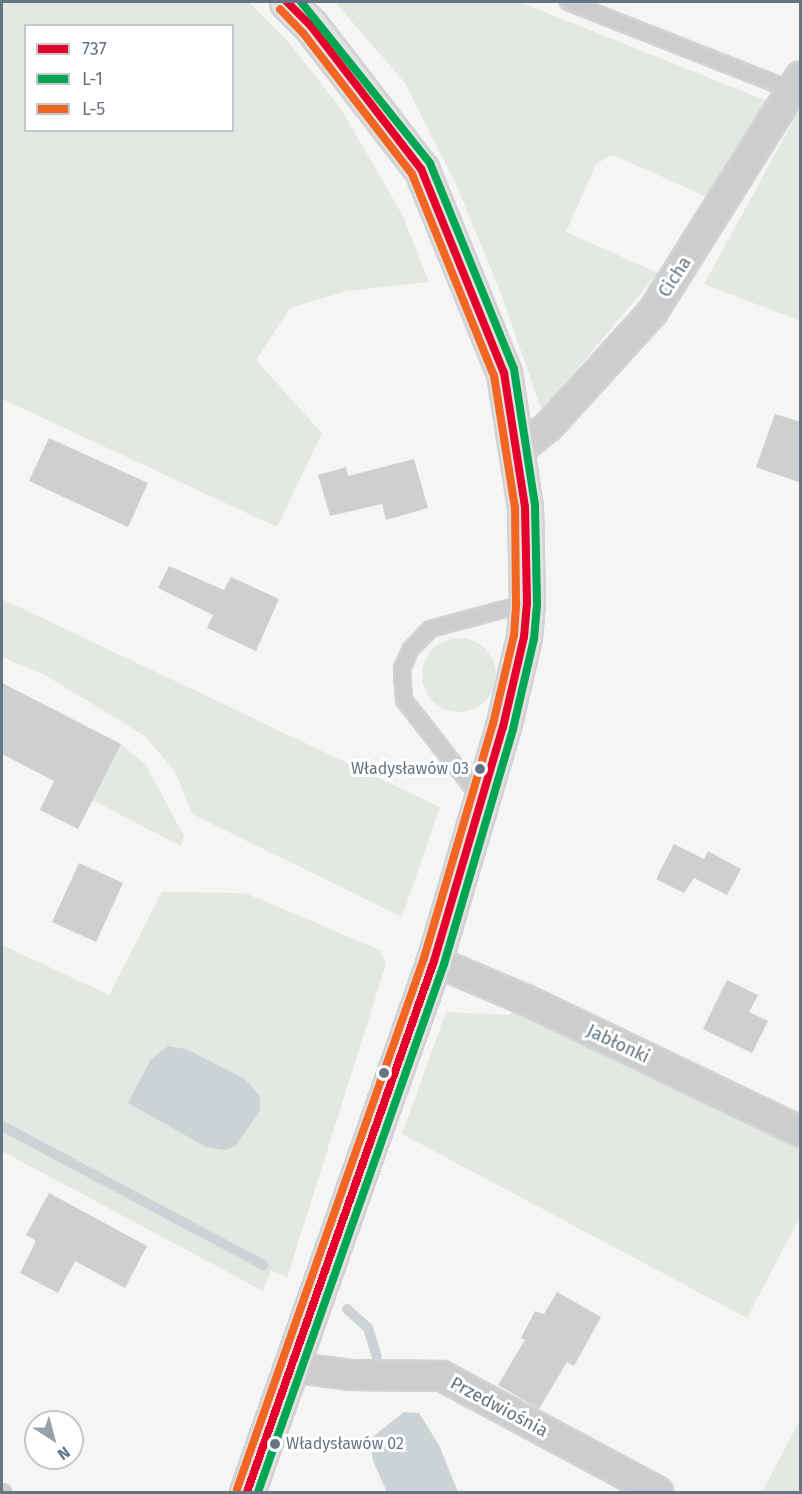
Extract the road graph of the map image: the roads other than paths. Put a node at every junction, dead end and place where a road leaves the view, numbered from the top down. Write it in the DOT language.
graph roads {
  1 [pos="287,2"];
  2 [pos="568,2"];
  3 [pos="796,83"];
  4 [pos="518,451"];
  5 [pos="527,603"];
  6 [pos="482,798"];
  7 [pos="434,961"];
  8 [pos="801,1131"];
  9 [pos="291,1367"];
  10 [pos="247,1492"];
  11 [pos="658,1492"];
  1 -- 4 [label="street"];
  2 -- 3 [label="lane"];
  3 -- 4 [label="street, Cicha"];
  4 -- 5 [label="street"];
  5 -- 6 [label="street"];
  5 -- 6 [label="lane"];
  6 -- 7 [label="street"];
  7 -- 8 [label="street, Jabłonki"];
  7 -- 9 [label="street"];
  9 -- 10 [label="street"];
  9 -- 11 [label="street, Przedwiośnia"];
}
